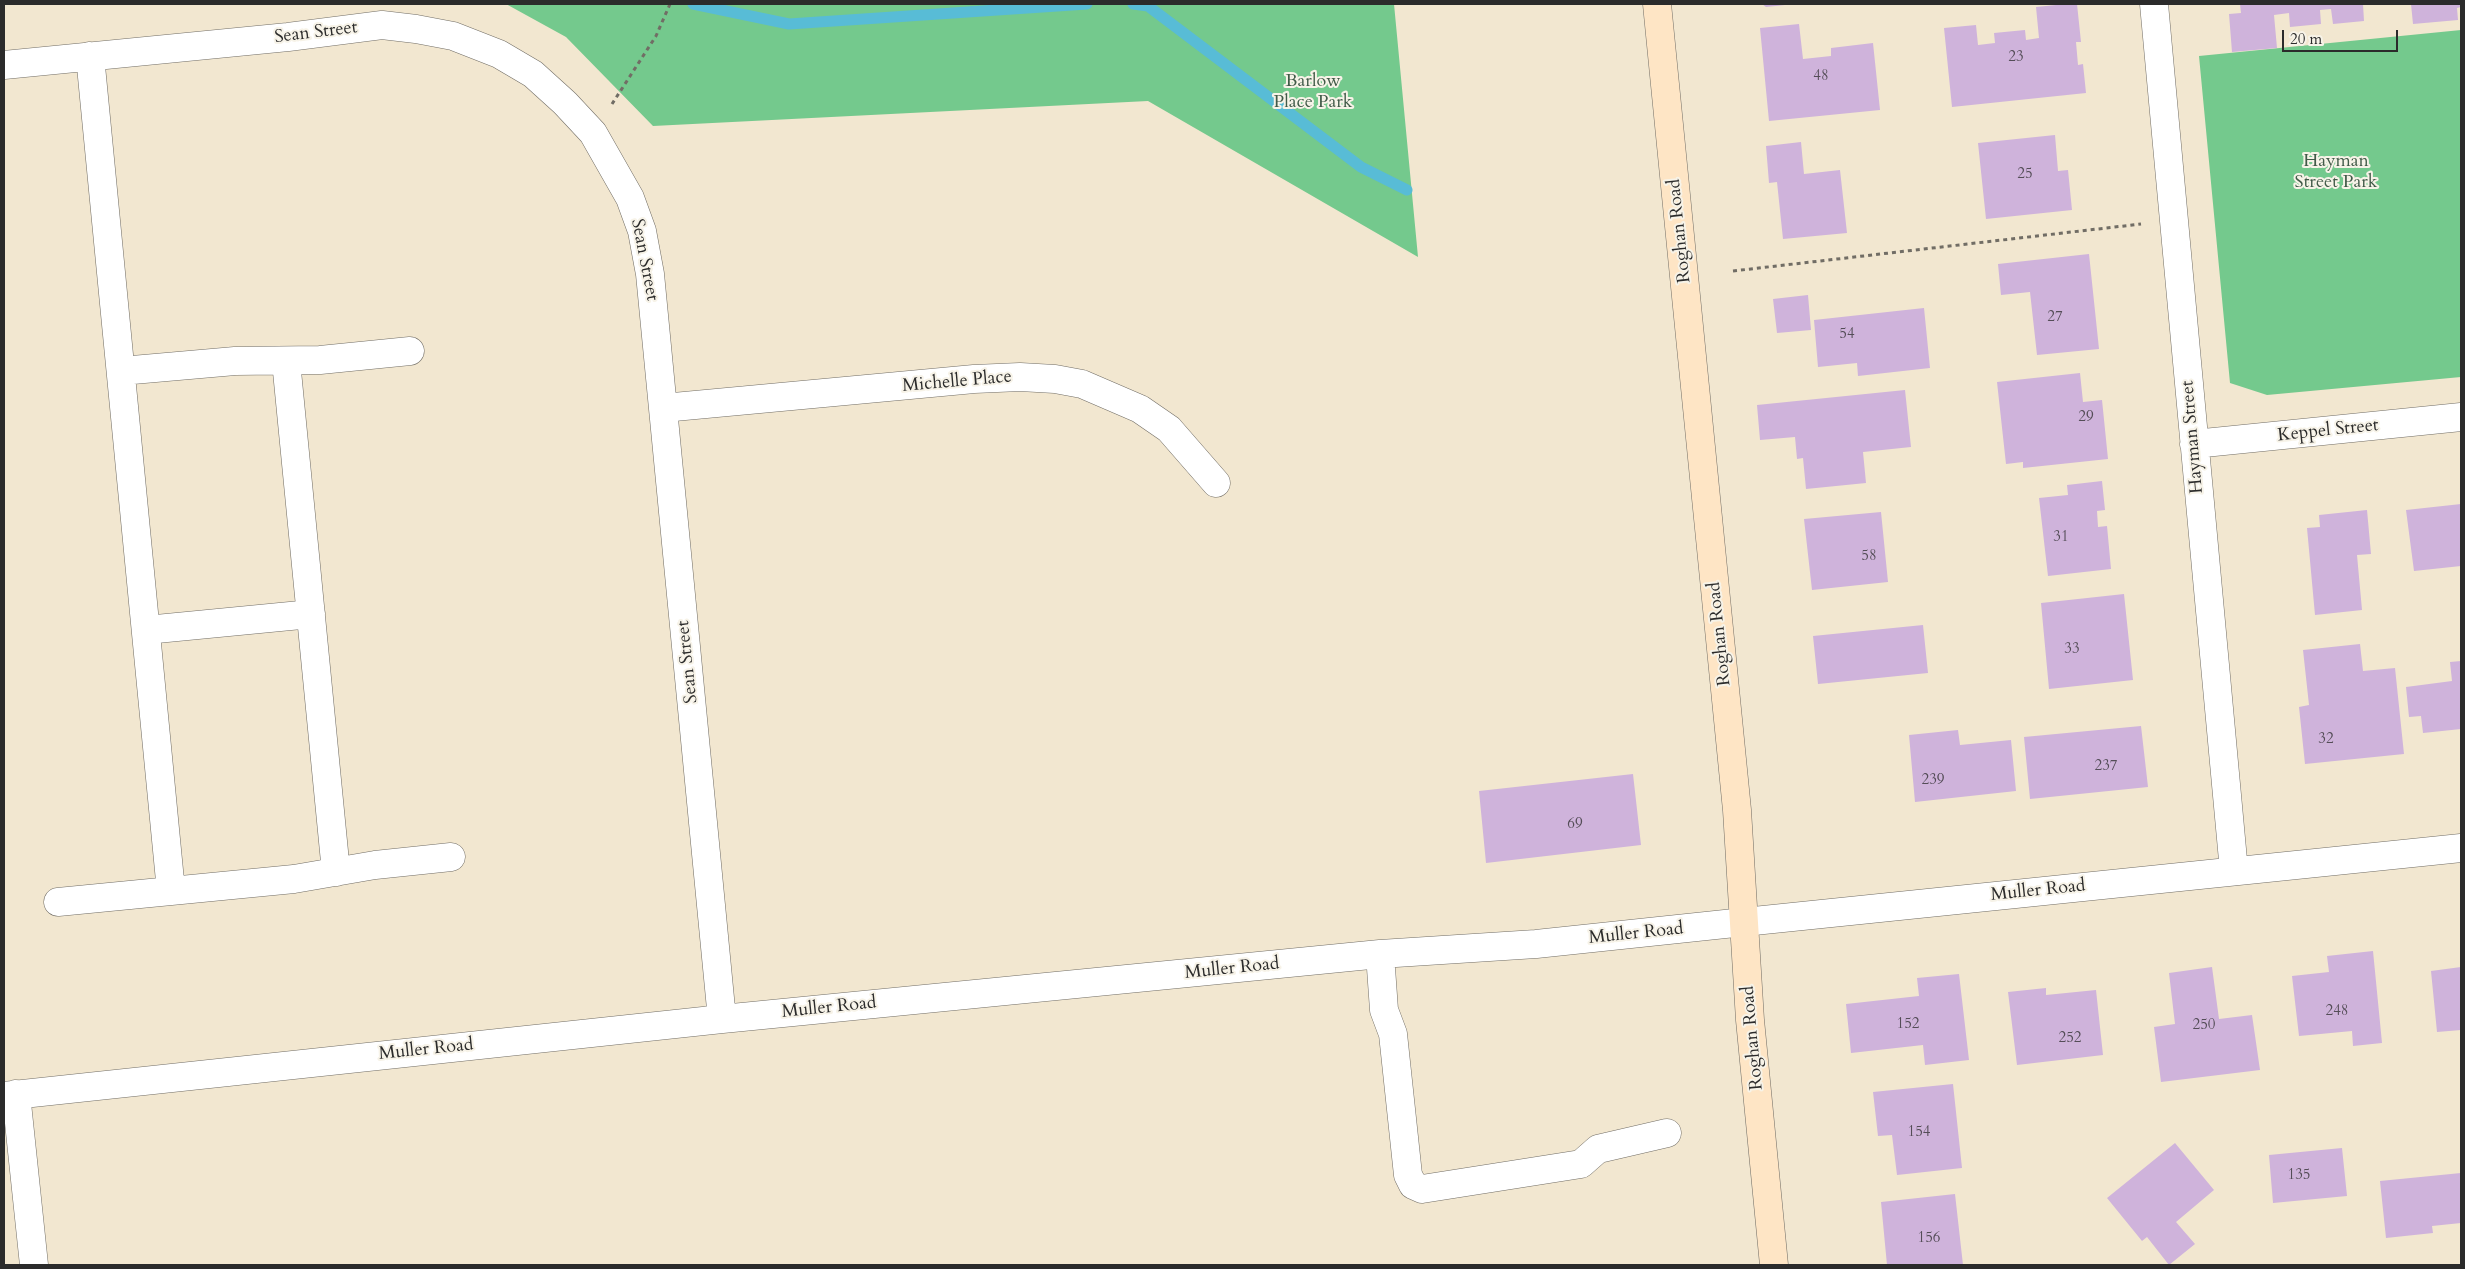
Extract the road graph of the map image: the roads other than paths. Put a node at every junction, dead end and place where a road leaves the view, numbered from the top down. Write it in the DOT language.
graph roads {
  1 [pos="1657,4"];
  2 [pos="2154,4"];
  3 [pos="90,56"];
  4 [pos="4,65"];
  5 [pos="410,351"];
  6 [pos="286,362"];
  7 [pos="121,371"];
  8 [pos="663,408"];
  9 [pos="2461,417"];
  10 [pos="2194,444"];
  11 [pos="1216,483"];
  12 [pos="311,614"];
  13 [pos="146,630"];
  14 [pos="2461,848"];
  15 [pos="451,857"];
  16 [pos="2234,871"];
  17 [pos="336,872"];
  18 [pos="171,891"];
  19 [pos="58,902"];
  20 [pos="1744,922"];
  21 [pos="1380,954"];
  22 [pos="722,1019"];
  23 [pos="10,1095"];
  24 [pos="1667,1133"];
  25 [pos="34,1265"];
  26 [pos="1774,1265"];
  1 -- 20 [label="main road, Roghan Road"];
  2 -- 10 [label="street, Hayman Street"];
  3 -- 4 [label="street, Sean Street"];
  3 -- 7 [label="street"];
  3 -- 8 [label="street, Sean Street"];
  5 -- 6 [label="street"];
  6 -- 7 [label="street"];
  6 -- 12 [label="street"];
  7 -- 13 [label="street"];
  8 -- 11 [label="street, Michelle Place"];
  8 -- 22 [label="street, Sean Street"];
  9 -- 10 [label="street, Keppel Street"];
  10 -- 16 [label="street, Hayman Street"];
  12 -- 13 [label="street"];
  12 -- 17 [label="street"];
  13 -- 18 [label="street"];
  14 -- 16 [label="street, Muller Road"];
  15 -- 17 [label="street"];
  16 -- 20 [label="street, Muller Road"];
  17 -- 18 [label="street"];
  18 -- 19 [label="street"];
  20 -- 21 [label="street, Muller Road"];
  20 -- 26 [label="main road, Roghan Road"];
  21 -- 22 [label="street, Muller Road"];
  21 -- 24 [label="street"];
  22 -- 23 [label="street, Muller Road"];
  23 -- 25 [label="street"];
}
